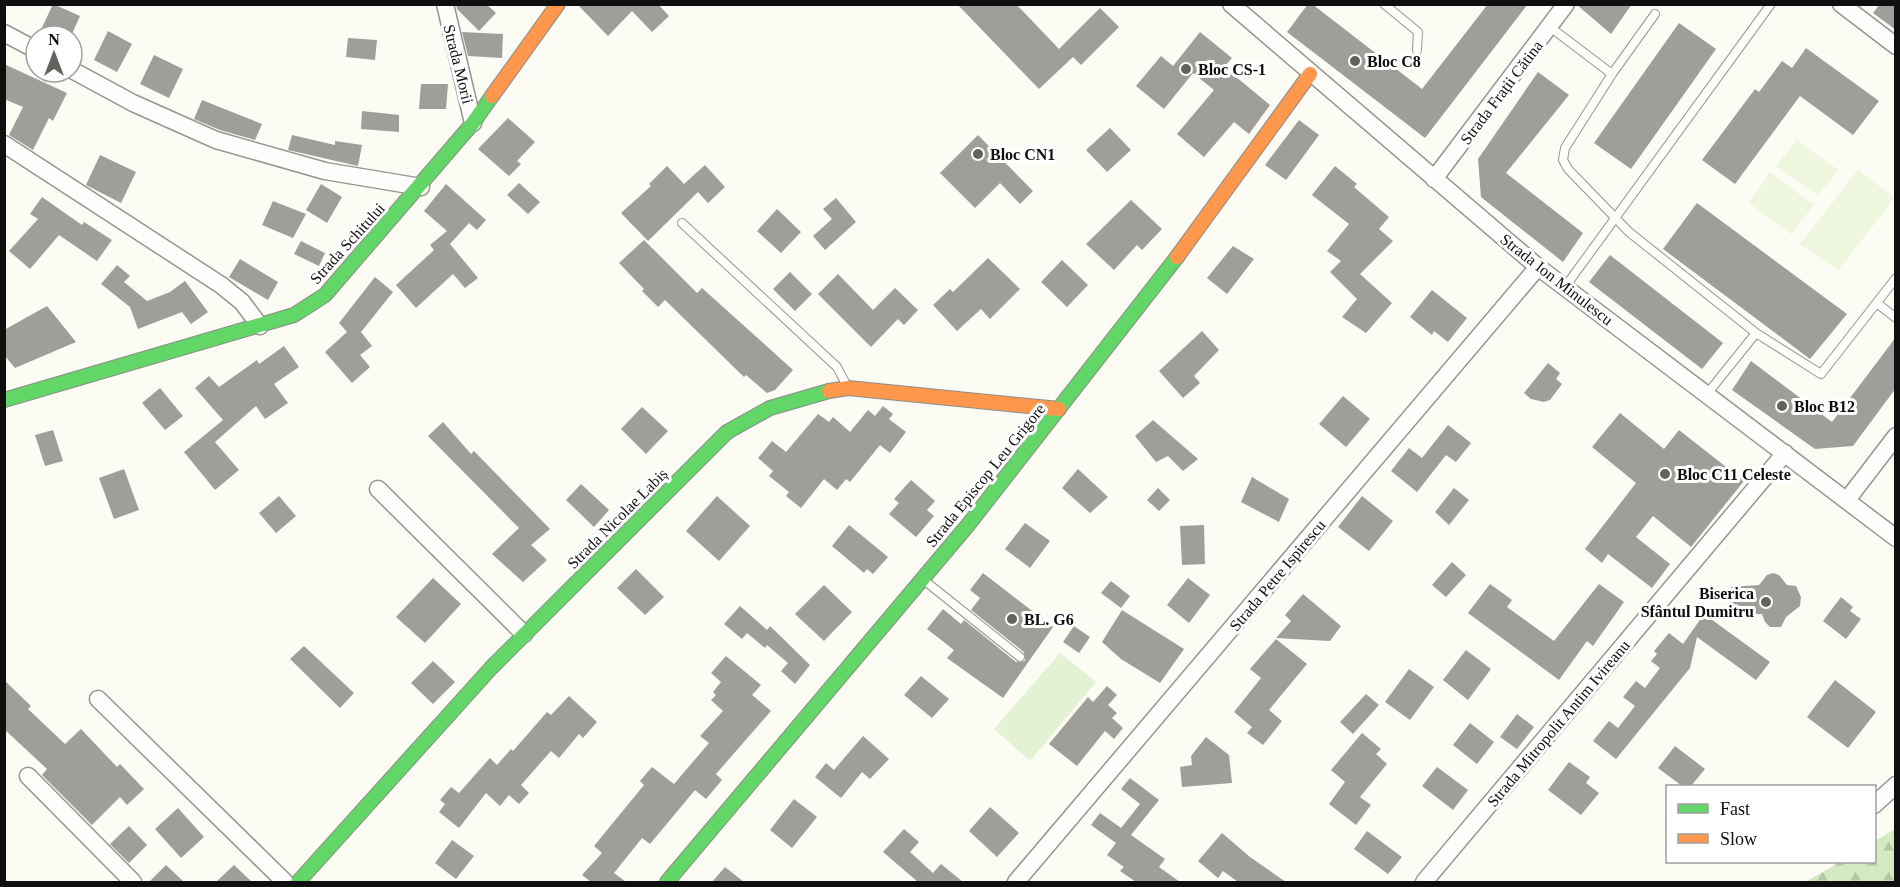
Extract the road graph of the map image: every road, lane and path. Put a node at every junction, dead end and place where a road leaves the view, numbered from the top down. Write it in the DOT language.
graph roads {
  1 [pos="445,4"];
  2 [pos="558,4"];
  3 [pos="1384,4"];
  4 [pos="1566,4"];
  5 [pos="1771,4"];
  6 [pos="1847,6"];
  7 [pos="1242,8"];
  8 [pos="1656,14"];
  9 [pos="1550,27"];
  10 [pos="4,33"];
  11 [pos="24,44"];
  12 [pos="1896,46"];
  13 [pos="1417,50"];
  14 [pos="1310,74"];
  15 [pos="1612,74"];
  16 [pos="84,76"];
  17 [pos="473,123"];
  18 [pos="4,144"];
  19 [pos="1434,179"];
  20 [pos="421,187"];
  21 [pos="1615,219"];
  22 [pos="682,223"];
  23 [pos="1538,267"];
  24 [pos="1896,279"];
  25 [pos="1564,287"];
  26 [pos="1878,304"];
  27 [pos="1896,318"];
  28 [pos="260,326"];
  29 [pos="1756,333"];
  30 [pos="848,388"];
  31 [pos="1707,394"];
  32 [pos="4,400"];
  33 [pos="1059,409"];
  34 [pos="1896,436"];
  35 [pos="1785,453"];
  36 [pos="378,489"];
  37 [pos="1847,500"];
  38 [pos="1896,538"];
  39 [pos="923,578"];
  40 [pos="524,634"];
  41 [pos="1020,657"];
  42 [pos="98,699"];
  43 [pos="28,776"];
  44 [pos="1896,785"];
  45 [pos="1876,804"];
  46 [pos="133,882"];
  47 [pos="285,882"];
  48 [pos="298,882"];
  49 [pos="668,882"];
  50 [pos="1016,882"];
  51 [pos="1424,882"];
  1 -- 17 [label="street, Strada Morii"];
  2 -- 17 [label="street, Strada Schitului"];
  3 -- 13 [label="lane"];
  4 -- 9 [label="street, Strada Frații Cătina"];
  5 -- 21 [label="lane"];
  6 -- 12 [label="street"];
  7 -- 14 [label="street, Strada Ion Minulescu"];
  8 -- 15 [label="lane"];
  9 -- 15 [label="lane"];
  9 -- 19 [label="street, Strada Frații Cătina"];
  10 -- 11 [label="street"];
  14 -- 19 [label="street, Strada Ion Minulescu"];
  14 -- 33 [label="street, Strada Episcop Leu Grigore"];
  15 -- 21 [label="lane"];
  16 -- 20 [label="street"];
  17 -- 20 [label="street, Strada Schitului"];
  18 -- 28 [label="street"];
  19 -- 23 [label="street, Strada Ion Minulescu"];
  20 -- 28 [label="street, Strada Schitului"];
  21 -- 25 [label="lane"];
  21 -- 29 [label="lane"];
  22 -- 30 [label="lane"];
  23 -- 25 [label="street, Strada Ion Minulescu"];
  23 -- 50 [label="street, Strada Petre Ispirescu"];
  24 -- 26 [label="lane"];
  25 -- 31 [label="street, Strada Ion Minulescu"];
  26 -- 27 [label="lane"];
  26 -- 29 [label="lane"];
  28 -- 32 [label="street, Strada Schitului"];
  29 -- 31 [label="lane"];
  30 -- 33 [label="street, Strada Nicolae Labiș"];
  30 -- 40 [label="street, Strada Nicolae Labiș"];
  31 -- 35 [label="street, Strada Ion Minulescu"];
  33 -- 39 [label="street, Strada Episcop Leu Grigore"];
  34 -- 37 [label="street"];
  35 -- 37 [label="street, Strada Ion Minulescu"];
  35 -- 51 [label="street, Strada Mitropolit Antim Ivireanu"];
  36 -- 40 [label="street"];
  37 -- 38 [label="street, Strada Ion Minulescu"];
  39 -- 41 [label="lane"];
  39 -- 49 [label="street, Strada Episcop Leu Grigore"];
  40 -- 48 [label="street, Strada Nicolae Labiș"];
  42 -- 47 [label="street"];
  43 -- 46 [label="street"];
  44 -- 45 [label="street"];
}
